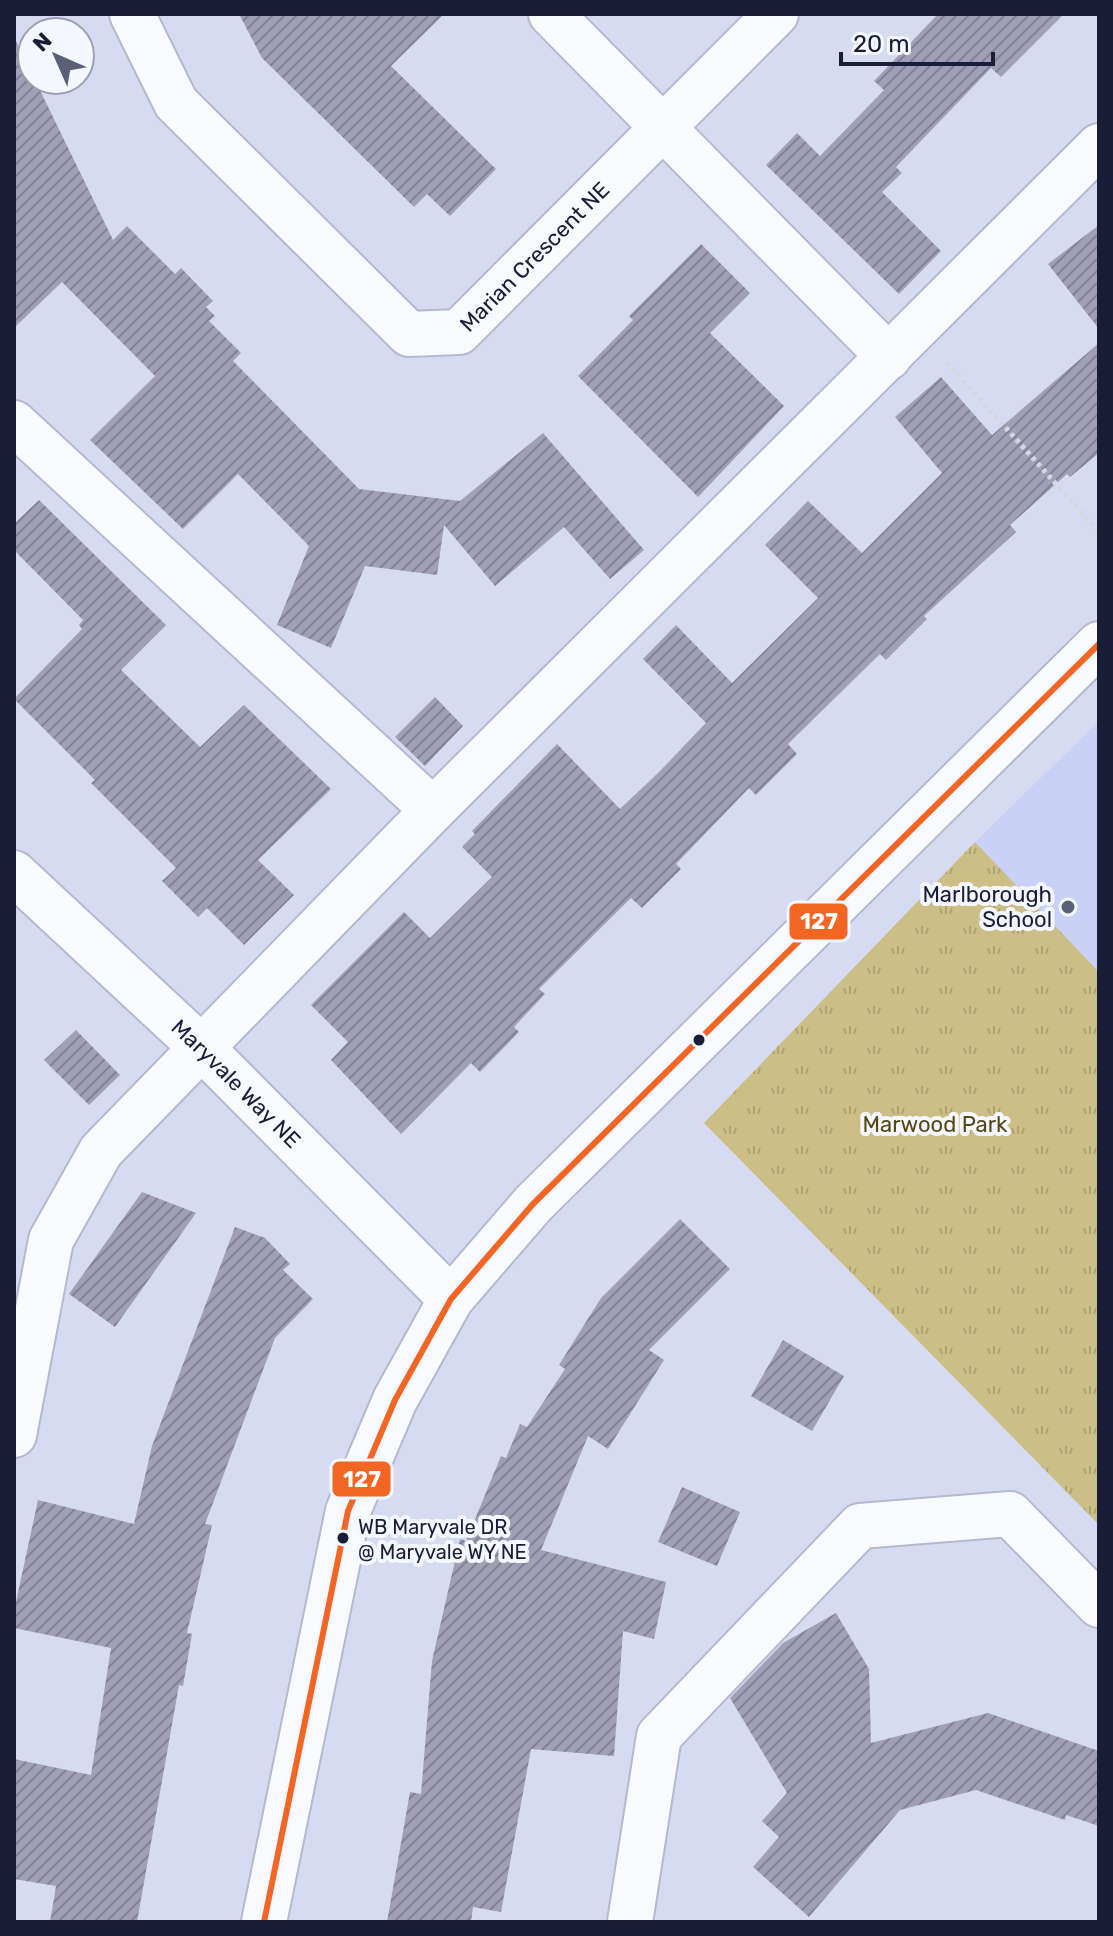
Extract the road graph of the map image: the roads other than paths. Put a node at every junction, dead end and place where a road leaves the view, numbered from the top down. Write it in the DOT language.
graph roads {
  1 [pos="132,14"];
  2 [pos="551,14"];
  3 [pos="776,14"];
  4 [pos="660,129"];
  5 [pos="1099,146"];
  6 [pos="903,343"];
  7 [pos="14,423"];
  8 [pos="1099,644"];
  9 [pos="433,810"];
  10 [pos="14,873"];
  11 [pos="203,1049"];
  12 [pos="451,1299"];
  13 [pos="14,1435"];
  14 [pos="1099,1605"];
  15 [pos="264,1922"];
  16 [pos="630,1922"];
  1 -- 4 [label="street, Marian Crescent NE"];
  2 -- 4 [label="street"];
  3 -- 4 [label="street, Marian Crescent NE"];
  4 -- 6 [label="street"];
  5 -- 6 [label="street"];
  6 -- 9 [label="street"];
  7 -- 9 [label="street"];
  8 -- 12 [label="street"];
  9 -- 11 [label="street"];
  10 -- 11 [label="street, Maryvale Way NE"];
  11 -- 12 [label="street, Maryvale Way NE"];
  11 -- 13 [label="street"];
  12 -- 15 [label="street"];
  14 -- 16 [label="street"];
}
